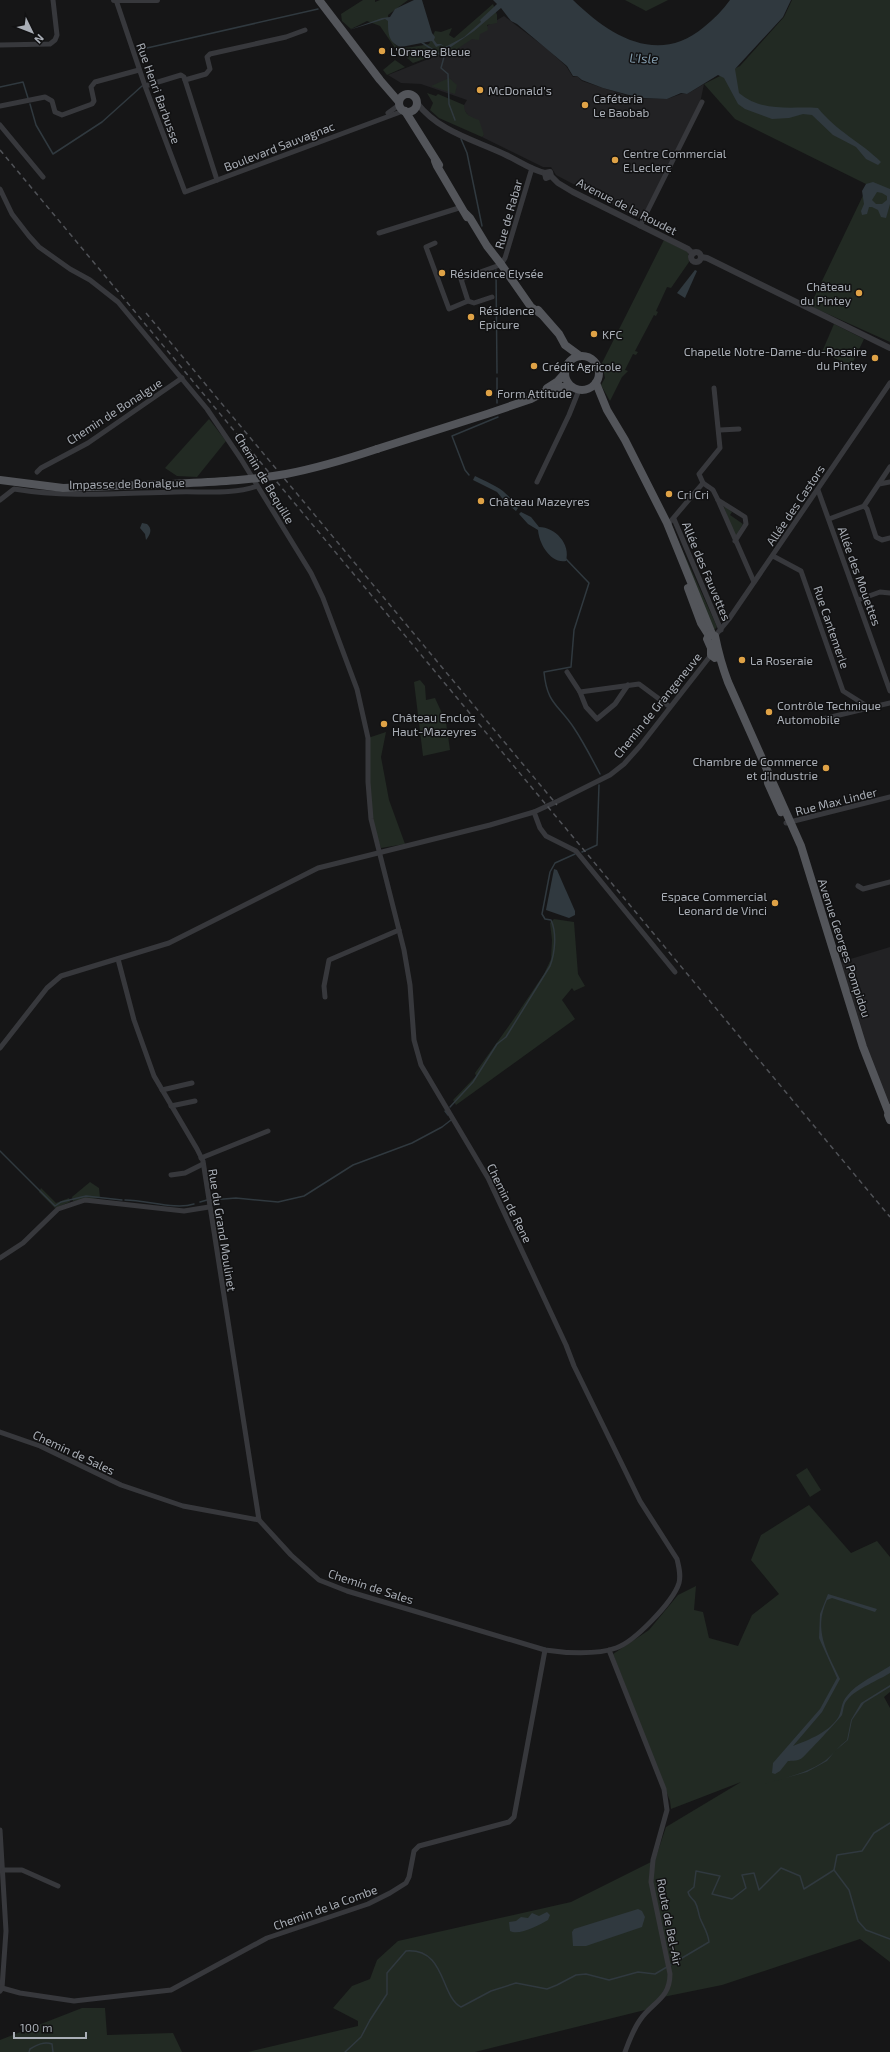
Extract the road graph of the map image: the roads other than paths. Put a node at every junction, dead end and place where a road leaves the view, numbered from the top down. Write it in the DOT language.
graph roads {
  1 [pos="53,0"];
  2 [pos="115,0"];
  3 [pos="157,0"];
  4 [pos="319,0"];
  5 [pos="305,30"];
  6 [pos="0,45"];
  7 [pos="139,70"];
  8 [pos="185,80"];
  9 [pos="145,86"];
  10 [pos="702,102"];
  11 [pos="0,106"];
  12 [pos="407,106"];
  13 [pos="0,125"];
  14 [pos="532,168"];
  15 [pos="43,177"];
  16 [pos="217,180"];
  17 [pos="0,188"];
  18 [pos="185,192"];
  19 [pos="464,210"];
  20 [pos="640,226"];
  21 [pos="379,233"];
  22 [pos="435,243"];
  23 [pos="499,265"];
  24 [pos="492,297"];
  25 [pos="468,301"];
  26 [pos="565,344"];
  27 [pos="890,348"];
  28 [pos="580,356"];
  29 [pos="569,362"];
  30 [pos="565,373"];
  31 [pos="182,378"];
  32 [pos="596,383"];
  33 [pos="890,383"];
  34 [pos="714,388"];
  35 [pos="579,389"];
  36 [pos="512,405"];
  37 [pos="606,410"];
  38 [pos="739,429"];
  39 [pos="720,430"];
  40 [pos="890,467"];
  41 [pos="37,472"];
  42 [pos="0,480"];
  43 [pos="537,482"];
  44 [pos="703,482"];
  45 [pos="890,482"];
  46 [pos="879,484"];
  47 [pos="258,486"];
  48 [pos="818,490"];
  49 [pos="0,500"];
  50 [pos="718,500"];
  51 [pos="864,506"];
  52 [pos="829,519"];
  53 [pos="890,538"];
  54 [pos="735,541"];
  55 [pos="773,556"];
  56 [pos="754,582"];
  57 [pos="890,594"];
  58 [pos="858,600"];
  59 [pos="714,634"];
  60 [pos="715,656"];
  61 [pos="567,672"];
  62 [pos="628,685"];
  63 [pos="890,691"];
  64 [pos="580,692"];
  65 [pos="890,703"];
  66 [pos="670,707"];
  67 [pos="870,708"];
  68 [pos="810,722"];
  69 [pos="890,798"];
  70 [pos="534,812"];
  71 [pos="789,823"];
  72 [pos="380,853"];
  73 [pos="890,882"];
  74 [pos="858,886"];
  75 [pos="399,930"];
  76 [pos="118,959"];
  77 [pos="675,972"];
  78 [pos="325,997"];
  79 [pos="860,1033"];
  80 [pos="0,1048"];
  81 [pos="192,1083"];
  82 [pos="162,1090"];
  83 [pos="890,1099"];
  84 [pos="194,1101"];
  85 [pos="171,1106"];
  86 [pos="889,1110"];
  87 [pos="890,1120"];
  88 [pos="268,1131"];
  89 [pos="201,1158"];
  90 [pos="203,1164"];
  91 [pos="171,1175"];
  92 [pos="209,1207"];
  93 [pos="0,1258"];
  94 [pos="0,1432"];
  95 [pos="259,1520"];
  96 [pos="669,1547"];
  97 [pos="545,1650"];
  98 [pos="609,1650"];
  99 [pos="0,1830"];
  100 [pos="4,1870"];
  101 [pos="58,1886"];
  102 [pos="1,1989"];
  103 [pos="625,2052"];
  1 -- 6 [label="street"];
  2 -- 3 [label="street"];
  2 -- 7 [label="street, Rue Henri Barbusse"];
  4 -- 12 [label="main road"];
  5 -- 8 [label="street"];
  7 -- 9 [label="street, Rue Henri Barbusse"];
  7 -- 11 [label="street"];
  8 -- 9 [label="street"];
  8 -- 16 [label="street"];
  9 -- 18 [label="street, Rue Henri Barbusse"];
  10 -- 20 [label="street"];
  12 -- 14 [label="street"];
  12 -- 16 [label="street, Boulevard Sauvagnac"];
  12 -- 19 [label="main road"];
  13 -- 15 [label="street"];
  14 -- 20 [label="street, Avenue de la Roudet"];
  14 -- 23 [label="street, Rue de Rabar"];
  16 -- 18 [label="street, Boulevard Sauvagnac"];
  17 -- 31 [label="street, Chemin de Bequille"];
  19 -- 21 [label="street"];
  19 -- 23 [label="main road"];
  20 -- 27 [label="street, Avenue de la Roudet"];
  22 -- 25 [label="street"];
  23 -- 25 [label="street"];
  23 -- 26 [label="main road"];
  24 -- 25 [label="street"];
  26 -- 28 [label="main road"];
  26 -- 29 [label="main road"];
  28 -- 29 [label="main road"];
  28 -- 32 [label="main road"];
  29 -- 30 [label="main road"];
  30 -- 35 [label="main road"];
  30 -- 36 [label="main road"];
  31 -- 41 [label="street, Chemin de Bonalgue"];
  31 -- 47 [label="street, Chemin de Bequille"];
  32 -- 35 [label="main road"];
  32 -- 37 [label="main road, Avenue Georges Pompidou"];
  33 -- 48 [label="street, Allée des Castors"];
  34 -- 39 [label="street"];
  35 -- 36 [label="main road"];
  35 -- 37 [label="main road, Avenue Georges Pompidou"];
  35 -- 43 [label="street"];
  36 -- 42 [label="main road, bridge"];
  37 -- 59 [label="main road, Avenue Georges Pompidou"];
  38 -- 39 [label="street"];
  39 -- 44 [label="street"];
  40 -- 46 [label="street"];
  44 -- 50 [label="street"];
  44 -- 59 [label="street, Allée des Fauvettes"];
  45 -- 46 [label="street"];
  46 -- 51 [label="street"];
  47 -- 49 [label="street, Impasse de Bonalgue"];
  47 -- 72 [label="street, Chemin de Bequille"];
  48 -- 52 [label="street, Allée des Mouettes"];
  48 -- 55 [label="street, Allée des Castors"];
  50 -- 54 [label="street"];
  50 -- 54 [label="street"];
  51 -- 52 [label="street"];
  51 -- 53 [label="street"];
  52 -- 58 [label="street, Allée des Mouettes"];
  54 -- 56 [label="street"];
  55 -- 56 [label="street, Allée des Castors"];
  55 -- 67 [label="street, Rue Cantemerle"];
  56 -- 59 [label="street, Allée des Castors"];
  57 -- 58 [label="street"];
  58 -- 63 [label="street, Allée des Mouettes"];
  59 -- 60 [label="main road, Avenue Georges Pompidou"];
  60 -- 66 [label="street, Chemin de Grangeneuve"];
  60 -- 71 [label="main road, Avenue Georges Pompidou"];
  61 -- 64 [label="street"];
  62 -- 64 [label="street"];
  62 -- 64 [label="street"];
  62 -- 66 [label="street"];
  65 -- 67 [label="street"];
  66 -- 70 [label="street, Chemin de Grangeneuve"];
  67 -- 68 [label="street"];
  69 -- 71 [label="street, Rue Max Linder"];
  70 -- 72 [label="street, Chemin de Grangeneuve"];
  70 -- 77 [label="street"];
  71 -- 79 [label="main road, Avenue Georges Pompidou"];
  72 -- 75 [label="street, Chemin de Rene"];
  72 -- 76 [label="street, Chemin de Grangeneuve"];
  73 -- 74 [label="street"];
  75 -- 78 [label="street"];
  75 -- 96 [label="street, Chemin de Rene"];
  76 -- 80 [label="street, Chemin de Grangeneuve"];
  76 -- 82 [label="street, Rue du Grand Moulinet"];
  79 -- 83 [label="main road, Avenue Georges Pompidou"];
  79 -- 86 [label="main road, Avenue Georges Pompidou"];
  81 -- 82 [label="street"];
  82 -- 85 [label="street, Rue du Grand Moulinet"];
  84 -- 85 [label="street"];
  85 -- 89 [label="street, Rue du Grand Moulinet"];
  86 -- 87 [label="main road, Avenue Georges Pompidou"];
  88 -- 89 [label="street"];
  89 -- 90 [label="street, Rue du Grand Moulinet"];
  90 -- 91 [label="street"];
  90 -- 92 [label="street, Rue du Grand Moulinet"];
  92 -- 93 [label="street"];
  92 -- 95 [label="street, Rue du Grand Moulinet"];
  94 -- 95 [label="street, Chemin de Sales"];
  95 -- 97 [label="street, Chemin de Sales"];
  96 -- 98 [label="street, Chemin de Sales"];
  97 -- 98 [label="street, Chemin de Sales"];
  97 -- 102 [label="street, Chemin de la Combe"];
  98 -- 103 [label="street, Route de Bel-Air"];
  99 -- 100 [label="street"];
  100 -- 101 [label="street"];
  100 -- 102 [label="street"];
}
